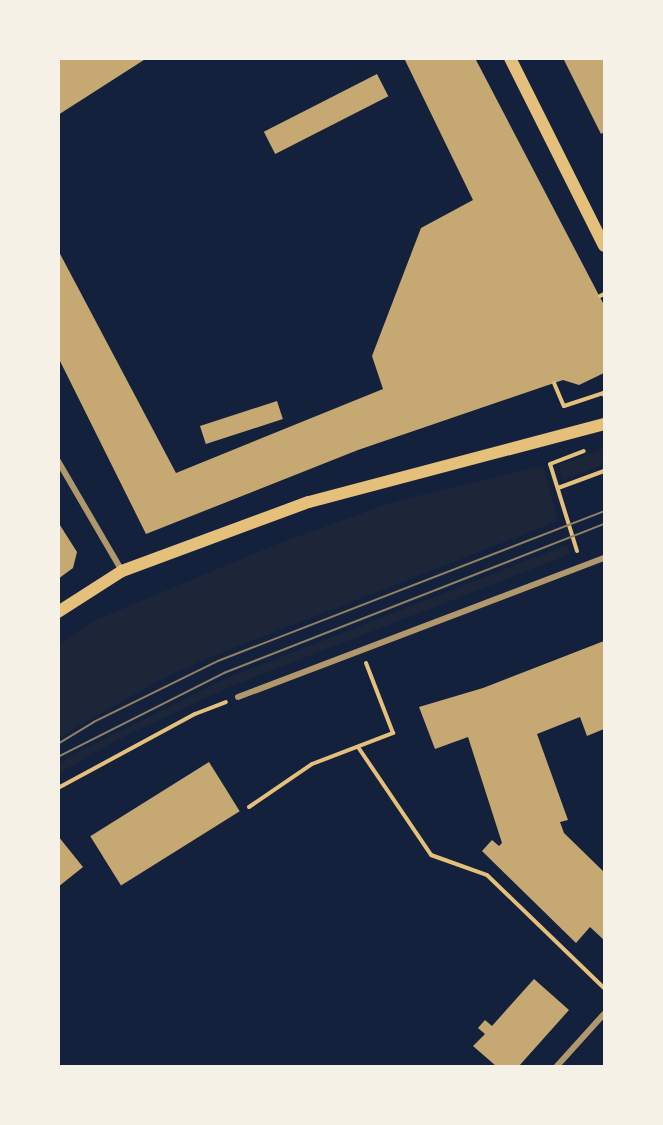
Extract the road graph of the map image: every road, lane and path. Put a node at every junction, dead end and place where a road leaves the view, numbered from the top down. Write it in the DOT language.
graph roads {
  1 [pos="510,58"];
  2 [pos="604,246"];
  3 [pos="555,383"];
  4 [pos="604,393"];
  5 [pos="604,424"];
  6 [pos="594,448"];
  7 [pos="58,461"];
  8 [pos="604,471"];
  9 [pos="558,488"];
  10 [pos="604,558"];
  11 [pos="582,567"];
  12 [pos="122,571"];
  13 [pos="58,612"];
  14 [pos="361,651"];
  15 [pos="238,697"];
  16 [pos="358,747"];
  17 [pos="58,788"];
  18 [pos="249,807"];
  19 [pos="604,988"];
  20 [pos="604,1014"];
  21 [pos="557,1066"];
  1 -- 2 [label="main road"];
  3 -- 4 [label="path"];
  5 -- 12 [label="main road"];
  6 -- 9 [label="path"];
  7 -- 12 [label="street"];
  8 -- 9 [label="path"];
  9 -- 11 [label="path"];
  10 -- 11 [label="street"];
  11 -- 14 [label="street"];
  12 -- 13 [label="main road"];
  14 -- 15 [label="street"];
  14 -- 16 [label="path"];
  15 -- 17 [label="path"];
  16 -- 18 [label="path"];
  16 -- 19 [label="path"];
  20 -- 21 [label="street"];
}
